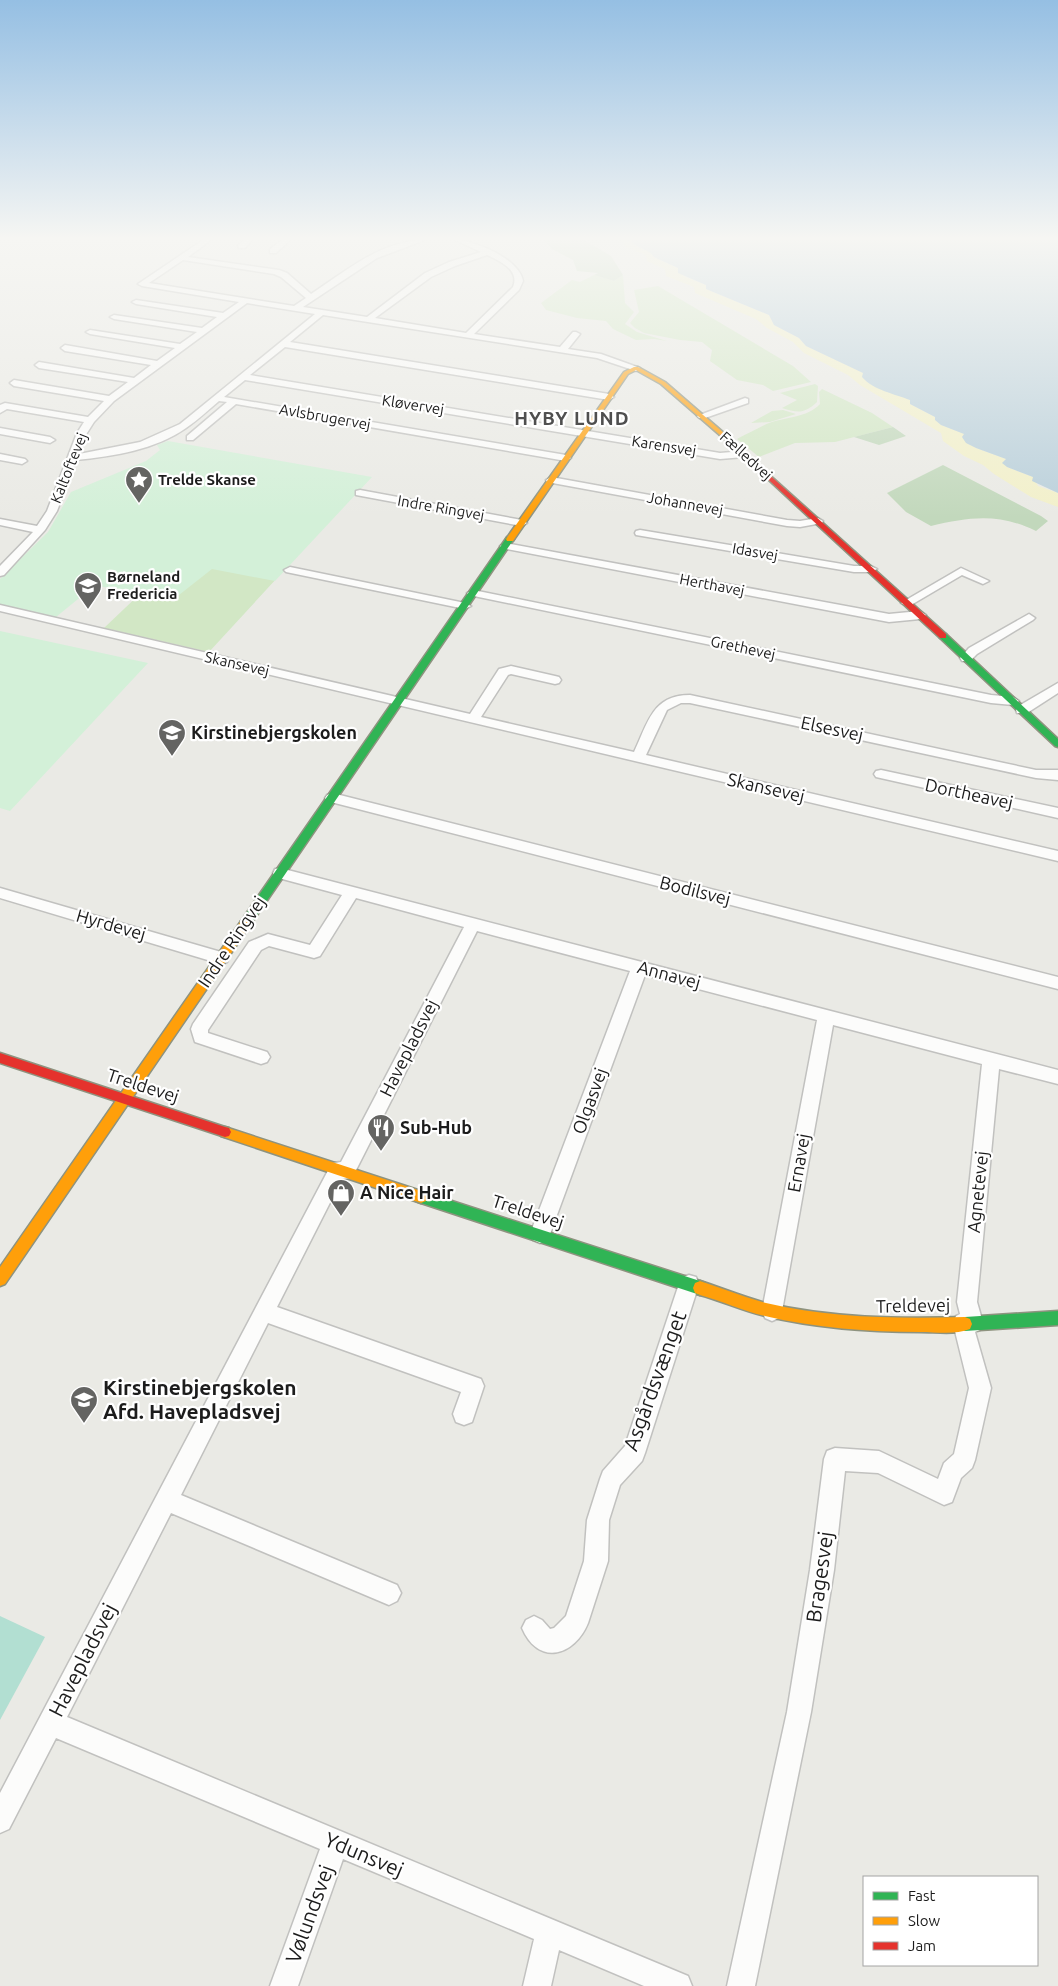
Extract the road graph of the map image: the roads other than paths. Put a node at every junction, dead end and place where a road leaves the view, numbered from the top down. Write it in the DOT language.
graph roads {
  1 [pos="94,333"];
  2 [pos="202,333"];
  3 [pos="297,333"];
  4 [pos="453,333"];
  5 [pos="470,333"];
  6 [pos="576,334"];
  7 [pos="468,335"];
  8 [pos="284,344"];
  9 [pos="182,347"];
  10 [pos="65,348"];
  11 [pos="562,350"];
  12 [pos="159,364"];
  13 [pos="39,365"];
  14 [pos="636,368"];
  15 [pos="243,377"];
  16 [pos="135,381"];
  17 [pos="14,383"];
  18 [pos="608,397"];
  19 [pos="217,398"];
  20 [pos="111,400"];
  21 [pos="234,401"];
  22 [pos="745,401"];
  23 [pos="0,410"];
  24 [pos="702,416"];
  25 [pos="90,420"];
  26 [pos="0,431"];
  27 [pos="583,433"];
  28 [pos="190,438"];
  29 [pos="50,440"];
  30 [pos="744,454"];
  31 [pos="0,457"];
  32 [pos="72,458"];
  33 [pos="566,458"];
  34 [pos="22,461"];
  35 [pos="551,480"];
  36 [pos="360,493"];
  37 [pos="818,521"];
  38 [pos="0,522"];
  39 [pos="522,523"];
  40 [pos="40,530"];
  41 [pos="640,533"];
  42 [pos="505,546"];
  43 [pos="871,569"];
  44 [pos="290,570"];
  45 [pos="0,573"];
  46 [pos="982,581"];
  47 [pos="473,593"];
  48 [pos="907,603"];
  49 [pos="465,606"];
  50 [pos="0,608"];
  51 [pos="920,615"];
  52 [pos="1029,618"];
  53 [pos="966,658"];
  54 [pos="555,680"];
  55 [pos="1058,687"];
  56 [pos="398,702"];
  57 [pos="1018,706"];
  58 [pos="473,719"];
  59 [pos="1057,741"];
  60 [pos="638,758"];
  61 [pos="881,774"];
  62 [pos="1058,775"];
  63 [pos="332,798"];
  64 [pos="1058,813"];
  65 [pos="1058,856"];
  66 [pos="280,872"];
  67 [pos="352,892"];
  68 [pos="0,893"];
  69 [pos="473,924"];
  70 [pos="221,958"];
  71 [pos="640,967"];
  72 [pos="1058,983"];
  73 [pos="826,1016"];
  74 [pos="261,1057"];
  75 [pos="0,1058"];
  76 [pos="991,1060"];
  77 [pos="1058,1077"];
  78 [pos="126,1098"];
  79 [pos="342,1171"];
  80 [pos="540,1234"];
  81 [pos="0,1279"];
  82 [pos="689,1284"];
  83 [pos="772,1311"];
  84 [pos="264,1312"];
  85 [pos="1058,1318"];
  86 [pos="968,1323"];
  87 [pos="464,1414"];
  88 [pos="166,1500"];
  89 [pos="389,1593"];
  90 [pos="534,1628"];
  91 [pos="50,1723"];
  92 [pos="0,1820"];
  93 [pos="335,1843"];
  94 [pos="549,1932"];
  95 [pos="284,1986"];
  96 [pos="537,1986"];
  97 [pos="678,1986"];
  98 [pos="741,1986"];
  1 -- 9 [label="street"];
  2 -- 9 [label="street, Kaltoftevej"];
  3 -- 8 [label="street"];
  4 -- 7 [label="street, Fælledvej"];
  5 -- 7 [label="street"];
  6 -- 11 [label="street"];
  7 -- 11 [label="street, Fælledvej"];
  8 -- 15 [label="street"];
  8 -- 18 [label="street"];
  9 -- 12 [label="street, Kaltoftevej"];
  10 -- 12 [label="street"];
  11 -- 14 [label="street, Fælledvej"];
  12 -- 16 [label="street, Kaltoftevej"];
  13 -- 16 [label="street"];
  14 -- 18 [label="street, Indre Ringvej"];
  14 -- 24 [label="street, Fælledvej"];
  15 -- 19 [label="street"];
  15 -- 27 [label="street, Kløvervej"];
  16 -- 20 [label="street, Kaltoftevej"];
  17 -- 20 [label="street"];
  18 -- 27 [label="street, Indre Ringvej"];
  19 -- 21 [label="street, Avlsbrugervej"];
  19 -- 32 [label="street"];
  20 -- 25 [label="street, Kaltoftevej"];
  21 -- 28 [label="street"];
  21 -- 33 [label="street, Avlsbrugervej"];
  22 -- 24 [label="street"];
  23 -- 25 [label="street"];
  24 -- 30 [label="street, Fælledvej"];
  25 -- 32 [label="street, Kaltoftevej"];
  26 -- 29 [label="street"];
  27 -- 30 [label="street, Karensvej"];
  27 -- 33 [label="street, Indre Ringvej"];
  30 -- 37 [label="street, Fælledvej"];
  31 -- 34 [label="street"];
  32 -- 40 [label="street, Kaltoftevej"];
  33 -- 35 [label="street, Indre Ringvej"];
  35 -- 37 [label="street, Johannevej"];
  35 -- 39 [label="street, Indre Ringvej"];
  36 -- 39 [label="street, Indre Ringvej"];
  37 -- 43 [label="street, Fælledvej"];
  38 -- 40 [label="street"];
  39 -- 42 [label="street, Indre Ringvej"];
  40 -- 45 [label="street, Kaltoftevej"];
  41 -- 43 [label="street, Idasvej"];
  42 -- 47 [label="street, Indre Ringvej"];
  42 -- 51 [label="street, Herthavej"];
  43 -- 48 [label="street, Fælledvej"];
  44 -- 49 [label="street"];
  46 -- 48 [label="street"];
  47 -- 49 [label="street, Indre Ringvej"];
  47 -- 57 [label="street, Grethevej"];
  48 -- 51 [label="street, Fælledvej"];
  49 -- 56 [label="street, Indre Ringvej"];
  50 -- 56 [label="street, Skansevej"];
  51 -- 53 [label="street, Fælledvej"];
  52 -- 53 [label="street"];
  53 -- 57 [label="street, Fælledvej"];
  54 -- 58 [label="street"];
  55 -- 57 [label="street"];
  56 -- 58 [label="street, Skansevej"];
  56 -- 63 [label="street, Indre Ringvej"];
  57 -- 59 [label="street, Fælledvej"];
  58 -- 60 [label="street, Skansevej"];
  60 -- 62 [label="street, Elsesvej"];
  60 -- 65 [label="street, Skansevej"];
  61 -- 64 [label="street, Dortheavej"];
  63 -- 66 [label="street, Indre Ringvej"];
  63 -- 72 [label="street, Bodilsvej"];
  66 -- 67 [label="street, Annavej"];
  66 -- 70 [label="street, Indre Ringvej"];
  67 -- 69 [label="street, Annavej"];
  67 -- 74 [label="street"];
  68 -- 70 [label="street, Hyrdevej"];
  69 -- 71 [label="street, Annavej"];
  69 -- 79 [label="street, Havepladsvej"];
  70 -- 78 [label="street, Indre Ringvej"];
  71 -- 73 [label="street, Annavej"];
  71 -- 80 [label="street, Olgasvej"];
  73 -- 76 [label="street, Annavej"];
  73 -- 83 [label="street, Ernavej"];
  75 -- 78 [label="street, Treldevej"];
  76 -- 77 [label="street, Annavej"];
  76 -- 86 [label="street, Agnetevej"];
  78 -- 79 [label="street, Treldevej"];
  78 -- 81 [label="street, Indre Ringvej"];
  79 -- 80 [label="street, Treldevej"];
  79 -- 84 [label="street, Havepladsvej"];
  80 -- 82 [label="street, Treldevej"];
  82 -- 83 [label="street, Treldevej"];
  82 -- 90 [label="street, Asgårdsvænget"];
  83 -- 86 [label="street, Treldevej"];
  84 -- 87 [label="street"];
  84 -- 88 [label="street, Havepladsvej"];
  85 -- 86 [label="street, Treldevej"];
  86 -- 98 [label="street, Bragesvej"];
  88 -- 89 [label="street"];
  88 -- 91 [label="street, Havepladsvej"];
  91 -- 92 [label="street, Havepladsvej"];
  91 -- 93 [label="street, Ydunsvej"];
  93 -- 94 [label="street, Ydunsvej"];
  93 -- 95 [label="street, Vølundsvej"];
  94 -- 96 [label="street"];
  94 -- 97 [label="street, Ydunsvej"];
}
